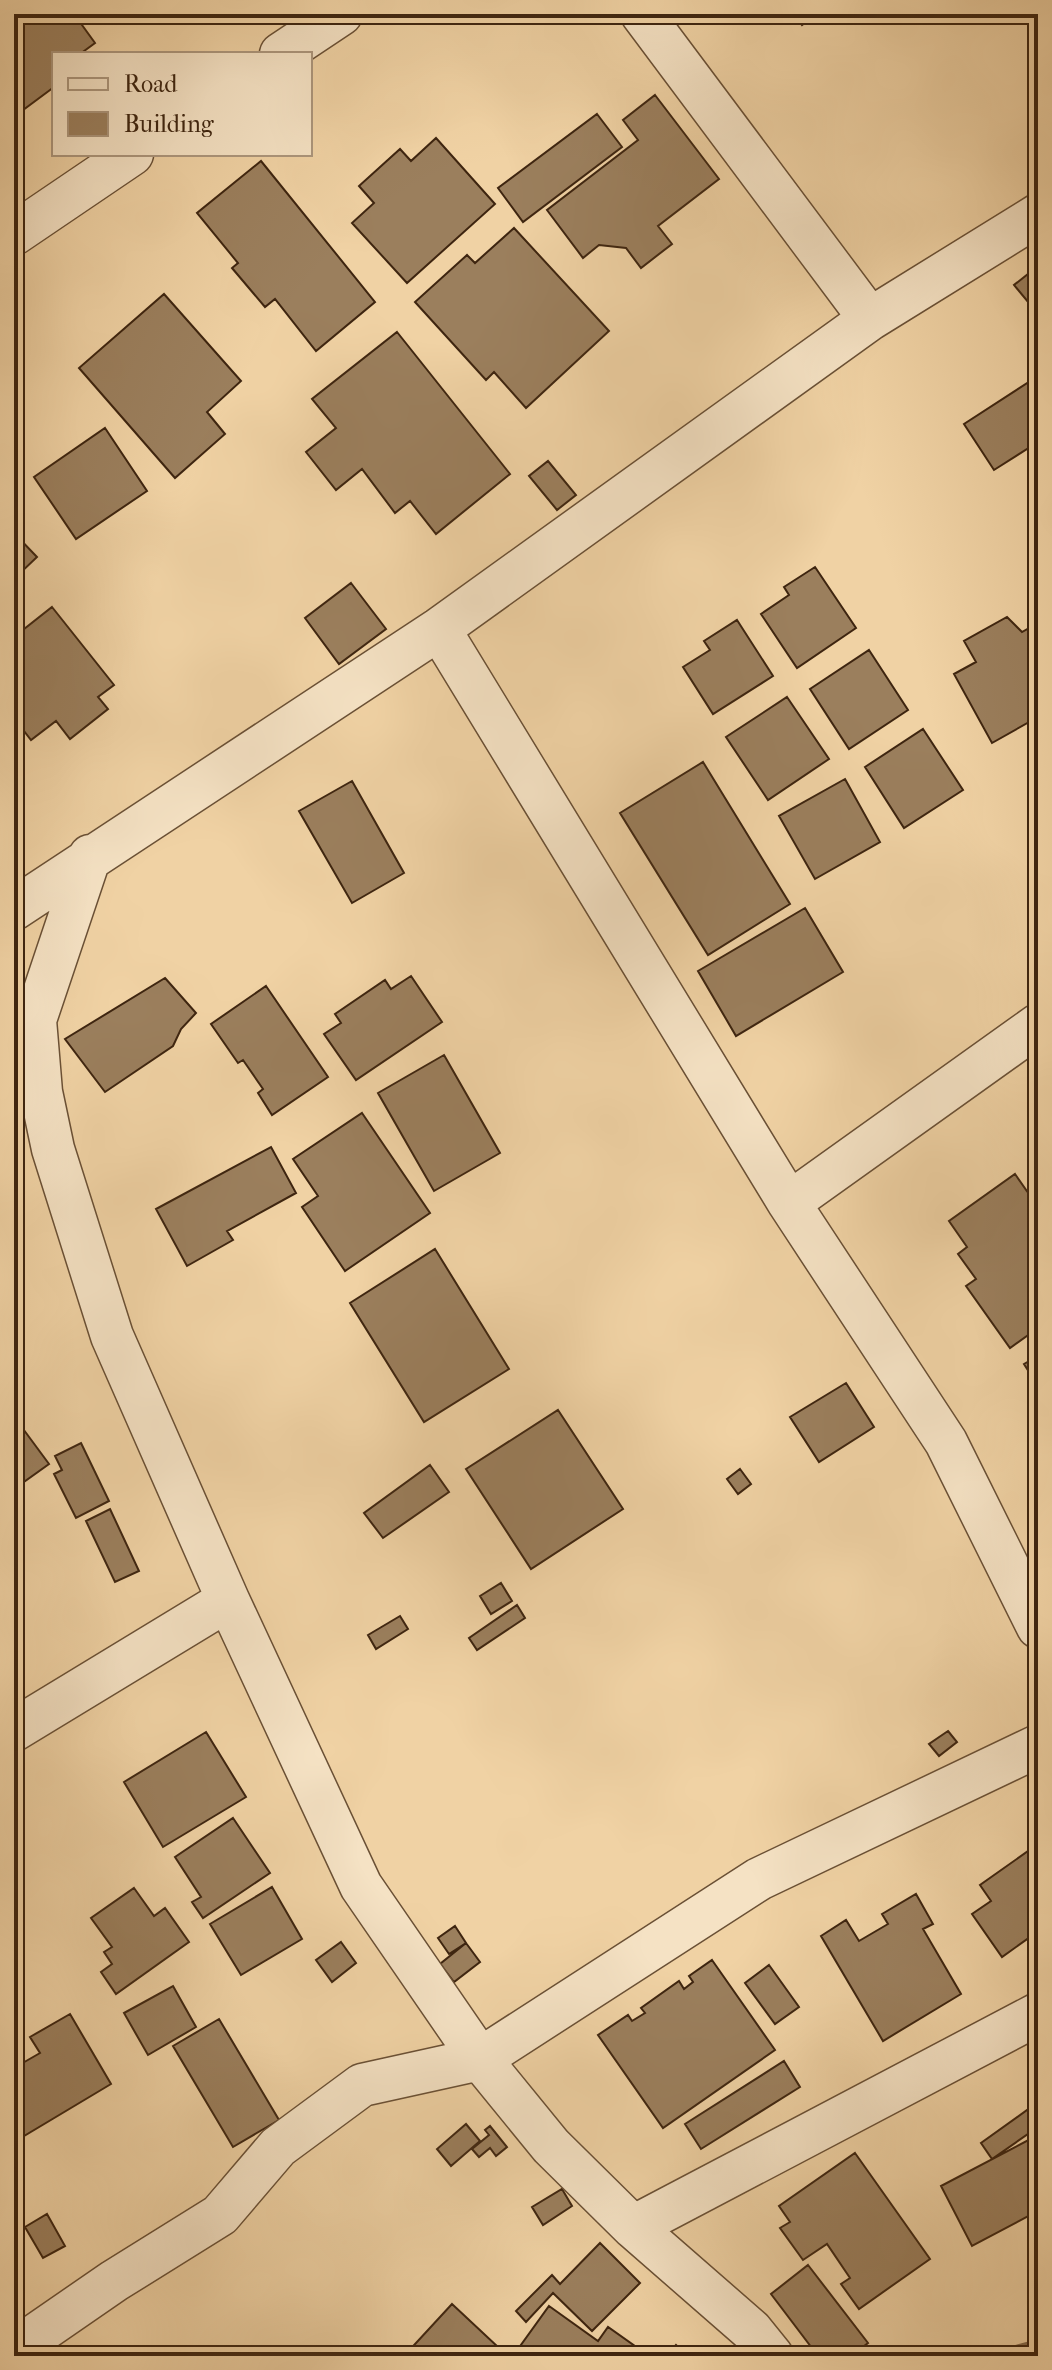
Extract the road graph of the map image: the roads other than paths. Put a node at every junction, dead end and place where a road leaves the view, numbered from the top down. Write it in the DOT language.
graph roads {
  1 [pos="341,14"];
  2 [pos="642,14"];
  3 [pos="284,52"];
  4 [pos="129,156"];
  5 [pos="1038,215"];
  6 [pos="14,234"];
  7 [pos="870,319"];
  8 [pos="439,629"];
  9 [pos="90,856"];
  10 [pos="14,909"];
  11 [pos="1038,1025"];
  12 [pos="789,1203"];
  13 [pos="228,1600"];
  14 [pos="1038,1627"];
  15 [pos="14,1730"];
  16 [pos="1038,1746"];
  17 [pos="1038,2014"];
  18 [pos="480,2059"];
  19 [pos="633,2227"];
  20 [pos="14,2350"];
  21 [pos="772,2356"];
  1 -- 3 [label="street"];
  2 -- 7 [label="street"];
  4 -- 6 [label="street"];
  5 -- 7 [label="street"];
  7 -- 8 [label="street"];
  8 -- 9 [label="street"];
  8 -- 12 [label="street"];
  9 -- 10 [label="street"];
  9 -- 13 [label="street"];
  11 -- 12 [label="street"];
  12 -- 14 [label="street"];
  13 -- 15 [label="street"];
  13 -- 18 [label="street"];
  16 -- 18 [label="street"];
  17 -- 19 [label="street"];
  18 -- 19 [label="street"];
  18 -- 20 [label="street"];
  19 -- 21 [label="street"];
}
